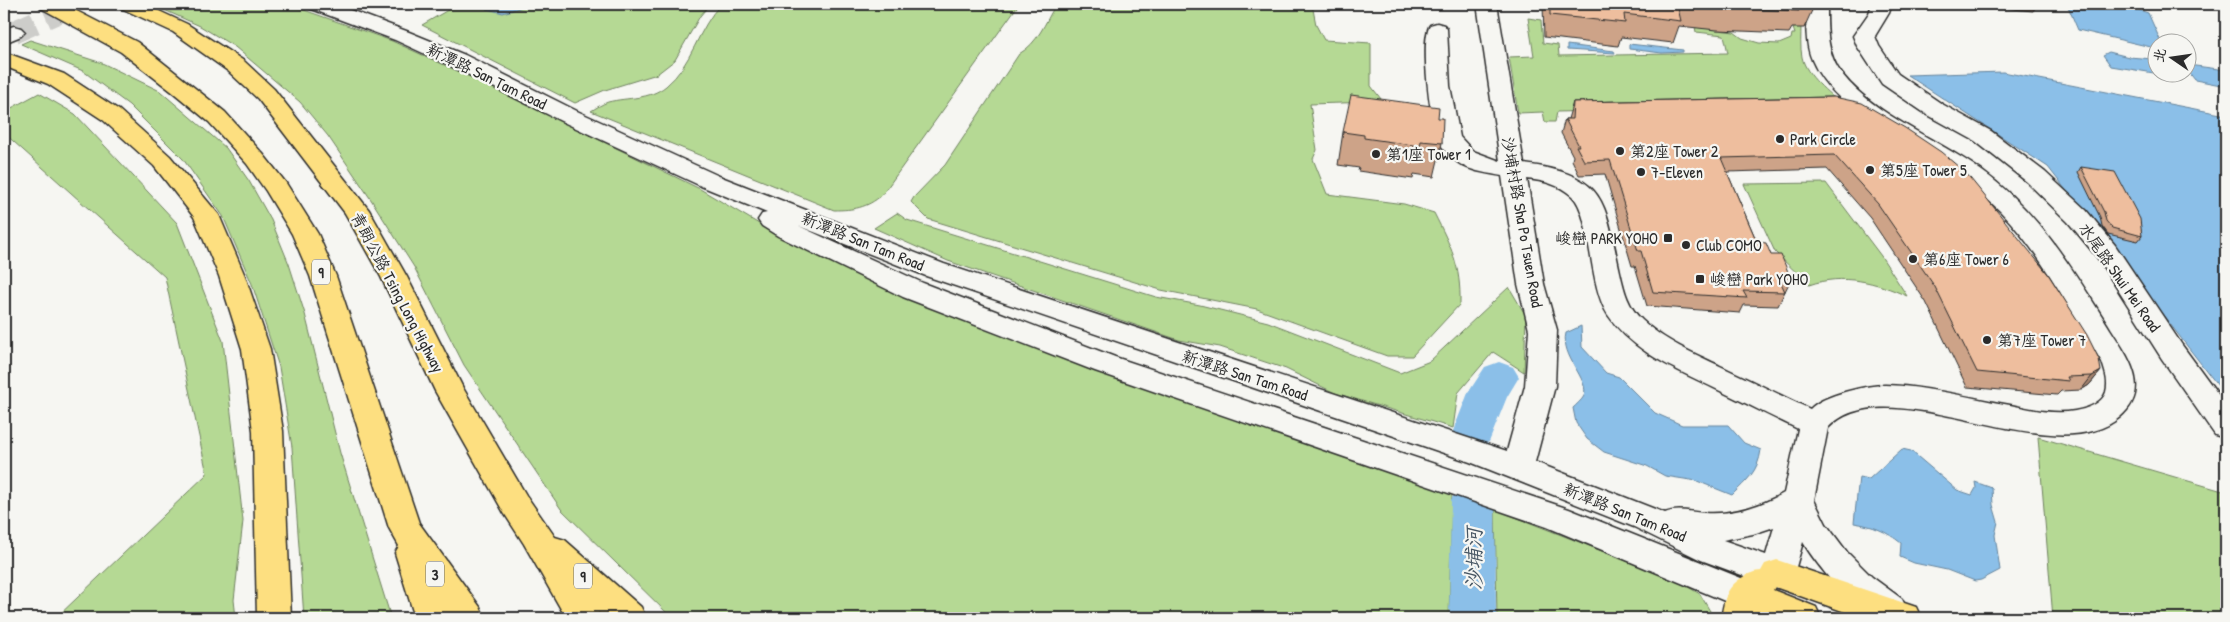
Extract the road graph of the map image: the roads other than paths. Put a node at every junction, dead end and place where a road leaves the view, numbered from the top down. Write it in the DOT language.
graph roads {
  1 [pos="48,4"];
  2 [pos="128,4"];
  3 [pos="316,4"];
  4 [pos="1487,4"];
  5 [pos="1882,4"];
  6 [pos="1814,5"];
  7 [pos="1437,28"];
  8 [pos="4,58"];
  9 [pos="1513,169"];
  10 [pos="710,182"];
  11 [pos="1814,424"];
  12 [pos="2226,427"];
  13 [pos="1518,469"];
  14 [pos="1798,500"];
  15 [pos="1558,518"];
  16 [pos="1645,518"];
  17 [pos="405,528"];
  18 [pos="536,534"];
  19 [pos="1777,574"];
  20 [pos="1741,606"];
  21 [pos="1787,615"];
  22 [pos="1901,617"];
  23 [pos="274,618"];
  24 [pos="432,618"];
  25 [pos="468,618"];
  26 [pos="584,618"];
  27 [pos="630,618"];
  1 -- 17 [label="main road, 9"];
  2 -- 18 [label="main road, 青朗公路 Tsing Long Highway / 9"];
  3 -- 10 [label="street, 新潭路 San Tam Road"];
  4 -- 9 [label="street, 沙埔村路 Sha Po Tsuen Road"];
  5 -- 12 [label="street, 水尾路 Shui Mei Road"];
  6 -- 11 [label="street"];
  7 -- 9 [label="street"];
  8 -- 23 [label="main road"];
  9 -- 11 [label="street"];
  9 -- 13 [label="street, 沙埔村路 Sha Po Tsuen Road"];
  10 -- 13 [label="street, 新潭路 San Tam Road"];
  10 -- 15 [label="street, 新潭路 San Tam Road"];
  11 -- 14 [label="street"];
  13 -- 15 [label="street"];
  13 -- 16 [label="street, 新潭路 San Tam Road"];
  14 -- 16 [label="street"];
  14 -- 19 [label="street"];
  14 -- 22 [label="street"];
  15 -- 20 [label="street, 新潭路 San Tam Road"];
  16 -- 19 [label="street, 新潭路 San Tam Road"];
  17 -- 24 [label="main road, 9"];
  17 -- 25 [label="main road, 3"];
  18 -- 26 [label="main road, 青朗公路 Tsing Long Highway"];
  18 -- 27 [label="main road, 9"];
  19 -- 20 [label="main road"];
  19 -- 21 [label="main road"];
  19 -- 22 [label="main road"];
  20 -- 21 [label="main road"];
}
